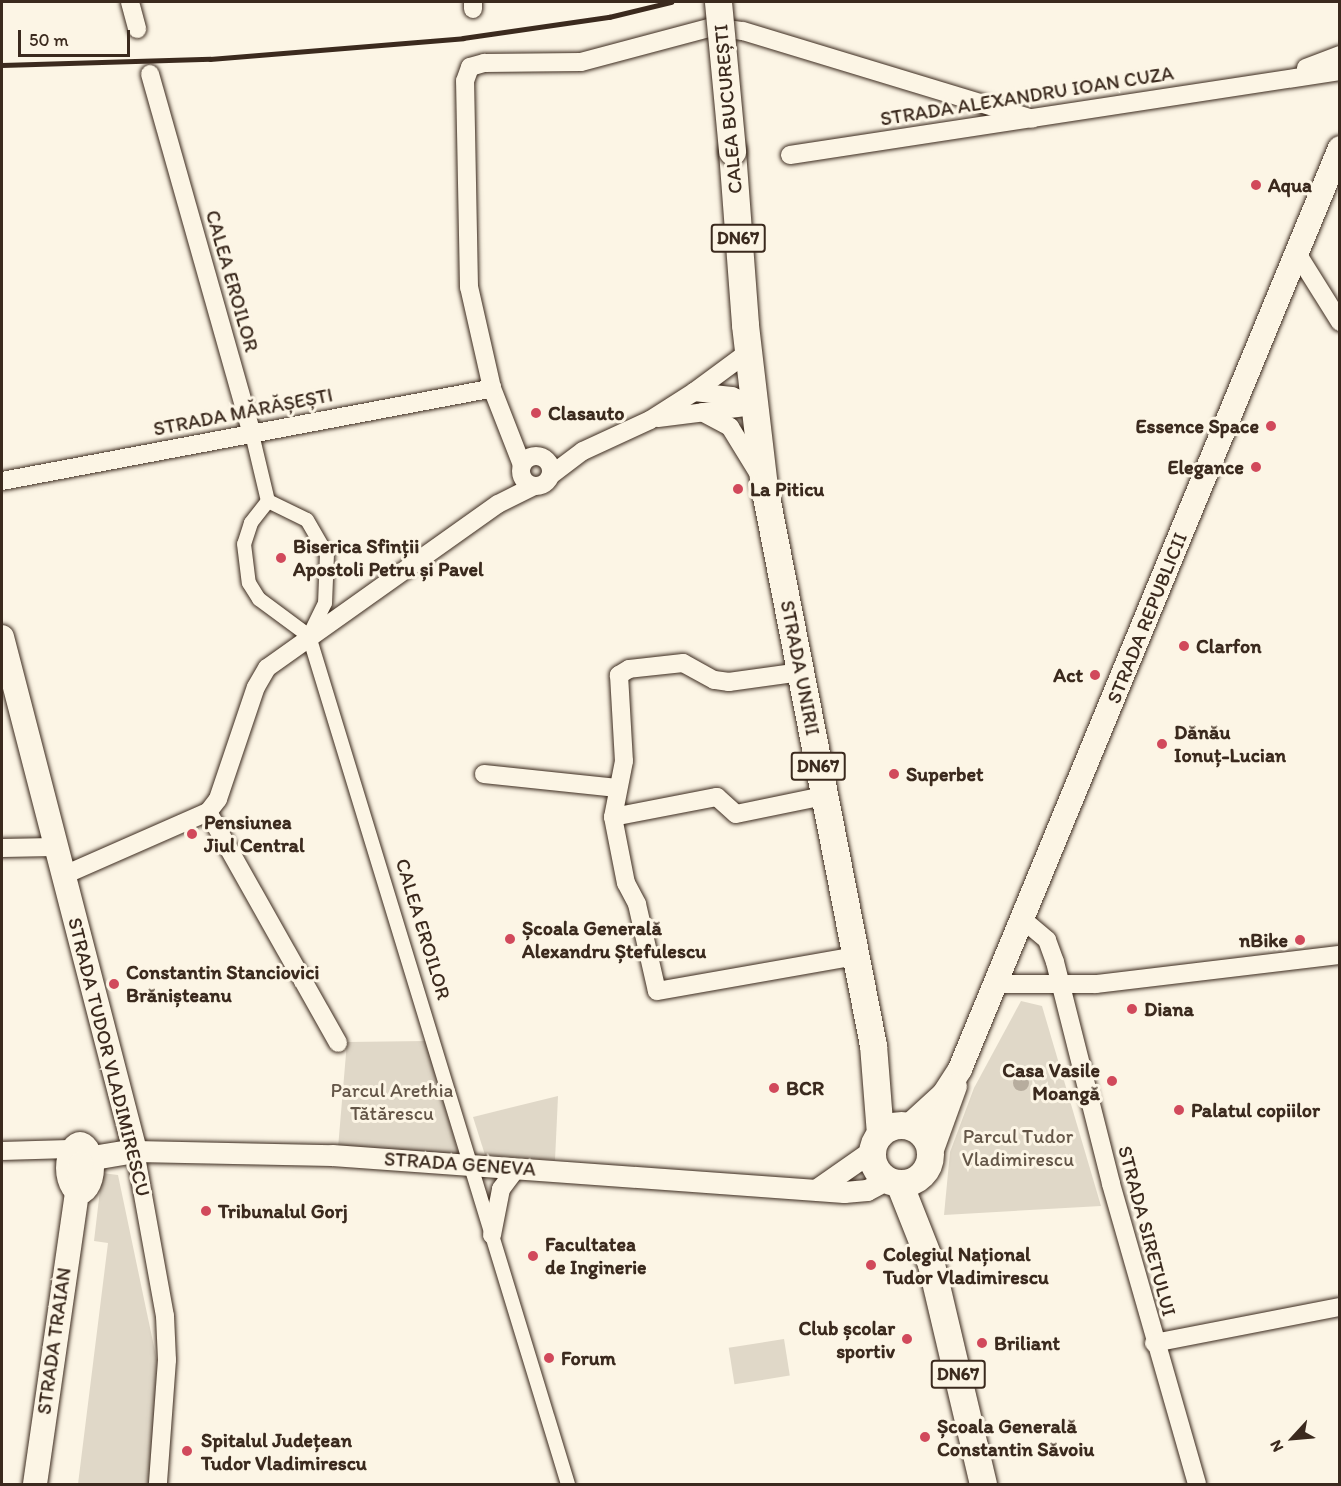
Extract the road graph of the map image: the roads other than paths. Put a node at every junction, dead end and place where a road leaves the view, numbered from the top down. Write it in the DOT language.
graph roads {
  1 [pos="129,2"];
  2 [pos="718,2"];
  3 [pos="137,29"];
  4 [pos="1340,55"];
  5 [pos="1340,71"];
  6 [pos="150,75"];
  7 [pos="1270,82"];
  8 [pos="1032,119"];
  9 [pos="1340,138"];
  10 [pos="790,155"];
  11 [pos="1336,155"];
  12 [pos="1295,250"];
  13 [pos="1340,322"];
  14 [pos="745,325"];
  15 [pos="748,352"];
  16 [pos="492,388"];
  17 [pos="694,392"];
  18 [pos="753,406"];
  19 [pos="701,412"];
  20 [pos="650,420"];
  21 [pos="252,434"];
  22 [pos="534,469"];
  23 [pos="2,482"];
  24 [pos="764,486"];
  25 [pos="268,501"];
  26 [pos="309,636"];
  27 [pos="2,637"];
  28 [pos="801,672"];
  29 [pos="484,774"];
  30 [pos="617,788"];
  31 [pos="824,796"];
  32 [pos="208,812"];
  33 [pos="613,816"];
  34 [pos="54,847"];
  35 [pos="2,848"];
  36 [pos="62,876"];
  37 [pos="1021,918"];
  38 [pos="1340,955"];
  39 [pos="855,956"];
  40 [pos="994,984"];
  41 [pos="1061,987"];
  42 [pos="338,1043"];
  43 [pos="958,1072"];
  44 [pos="891,1134"];
  45 [pos="2,1151"];
  46 [pos="135,1151"];
  47 [pos="77,1156"];
  48 [pos="927,1163"];
  49 [pos="471,1166"];
  50 [pos="518,1168"];
  51 [pos="893,1181"];
  52 [pos="817,1189"];
  53 [pos="492,1235"];
  54 [pos="932,1264"];
  55 [pos="1340,1307"];
  56 [pos="1154,1343"];
  57 [pos="35,1484"];
  58 [pos="158,1485"];
  59 [pos="568,1485"];
  60 [pos="983,1485"];
  61 [pos="1197,1485"];
  1 -- 3 [label="street"];
  2 -- 14 [label="main road, CALEA BUCUREȘTI / DN67, bridge"];
  4 -- 7 [label="street, STRADA ALEXANDRU IOAN CUZA"];
  5 -- 7 [label="street, STRADA ALEXANDRU IOAN CUZA"];
  6 -- 21 [label="street, CALEA EROILOR"];
  7 -- 8 [label="street, STRADA ALEXANDRU IOAN CUZA"];
  8 -- 10 [label="street, STRADA ALEXANDRU IOAN CUZA"];
  8 -- 16 [label="street"];
  9 -- 11 [label="main road, STRADA REPUBLICII"];
  11 -- 12 [label="main road, STRADA REPUBLICII"];
  12 -- 13 [label="street"];
  12 -- 37 [label="main road, STRADA REPUBLICII"];
  14 -- 15 [label="main road, STRADA UNIRII / DN67"];
  15 -- 17 [label="street"];
  15 -- 18 [label="main road, STRADA UNIRII / DN67"];
  16 -- 21 [label="street, STRADA MĂRĂȘEȘTI"];
  16 -- 22 [label="street"];
  17 -- 18 [label="street"];
  17 -- 20 [label="street"];
  18 -- 19 [label="street"];
  18 -- 24 [label="main road, STRADA UNIRII / DN67"];
  19 -- 20 [label="street"];
  19 -- 24 [label="street"];
  20 -- 22 [label="street"];
  21 -- 23 [label="street, STRADA MĂRĂȘEȘTI"];
  21 -- 25 [label="street, CALEA EROILOR"];
  22 -- 26 [label="street"];
  24 -- 28 [label="main road, STRADA UNIRII / DN67"];
  25 -- 26 [label="street"];
  25 -- 26 [label="street"];
  26 -- 32 [label="street"];
  26 -- 49 [label="street, CALEA EROILOR"];
  27 -- 34 [label="main road, STRADA TUDOR VLADIMIRESCU"];
  28 -- 30 [label="street"];
  28 -- 31 [label="main road, STRADA UNIRII / DN67"];
  29 -- 30 [label="street"];
  30 -- 33 [label="street"];
  31 -- 33 [label="street"];
  31 -- 39 [label="main road, STRADA UNIRII / DN67"];
  32 -- 36 [label="street"];
  32 -- 42 [label="street"];
  33 -- 39 [label="street"];
  34 -- 35 [label="street"];
  34 -- 36 [label="main road, STRADA TUDOR VLADIMIRESCU"];
  36 -- 46 [label="main road, STRADA TUDOR VLADIMIRESCU"];
  37 -- 40 [label="main road, STRADA REPUBLICII"];
  37 -- 41 [label="street, STRADA SIRETULUI"];
  38 -- 41 [label="street"];
  39 -- 44 [label="main road, STRADA UNIRII / DN67"];
  40 -- 41 [label="street"];
  40 -- 43 [label="main road, STRADA REPUBLICII"];
  41 -- 56 [label="street, STRADA SIRETULUI"];
  43 -- 44 [label="main road, STRADA REPUBLICII"];
  43 -- 48 [label="main road, STRADA REPUBLICII"];
  44 -- 48 [label="main road, STRADA UNIRII"];
  44 -- 51 [label="main road, STRADA UNIRII"];
  44 -- 52 [label="street"];
  45 -- 47 [label="street"];
  46 -- 47 [label="main road, STRADA GENEVA"];
  46 -- 49 [label="street, STRADA GENEVA"];
  46 -- 58 [label="street, STRADA TUDOR VLADIMIRESCU"];
  47 -- 57 [label="main road, STRADA TRAIAN"];
  48 -- 51 [label="main road"];
  48 -- 54 [label="main road, STRADA UNIRII / DN67"];
  49 -- 50 [label="street, STRADA GENEVA"];
  49 -- 53 [label="street, CALEA EROILOR"];
  50 -- 52 [label="street, STRADA GENEVA"];
  50 -- 53 [label="street, CALEA EROILOR"];
  51 -- 52 [label="street, STRADA GENEVA"];
  51 -- 54 [label="main road, STRADA UNIRII / DN67"];
  53 -- 59 [label="street, CALEA EROILOR"];
  54 -- 60 [label="main road, STRADA UNIRII / DN67"];
  55 -- 56 [label="street"];
  56 -- 61 [label="street, STRADA SIRETULUI"];
}
